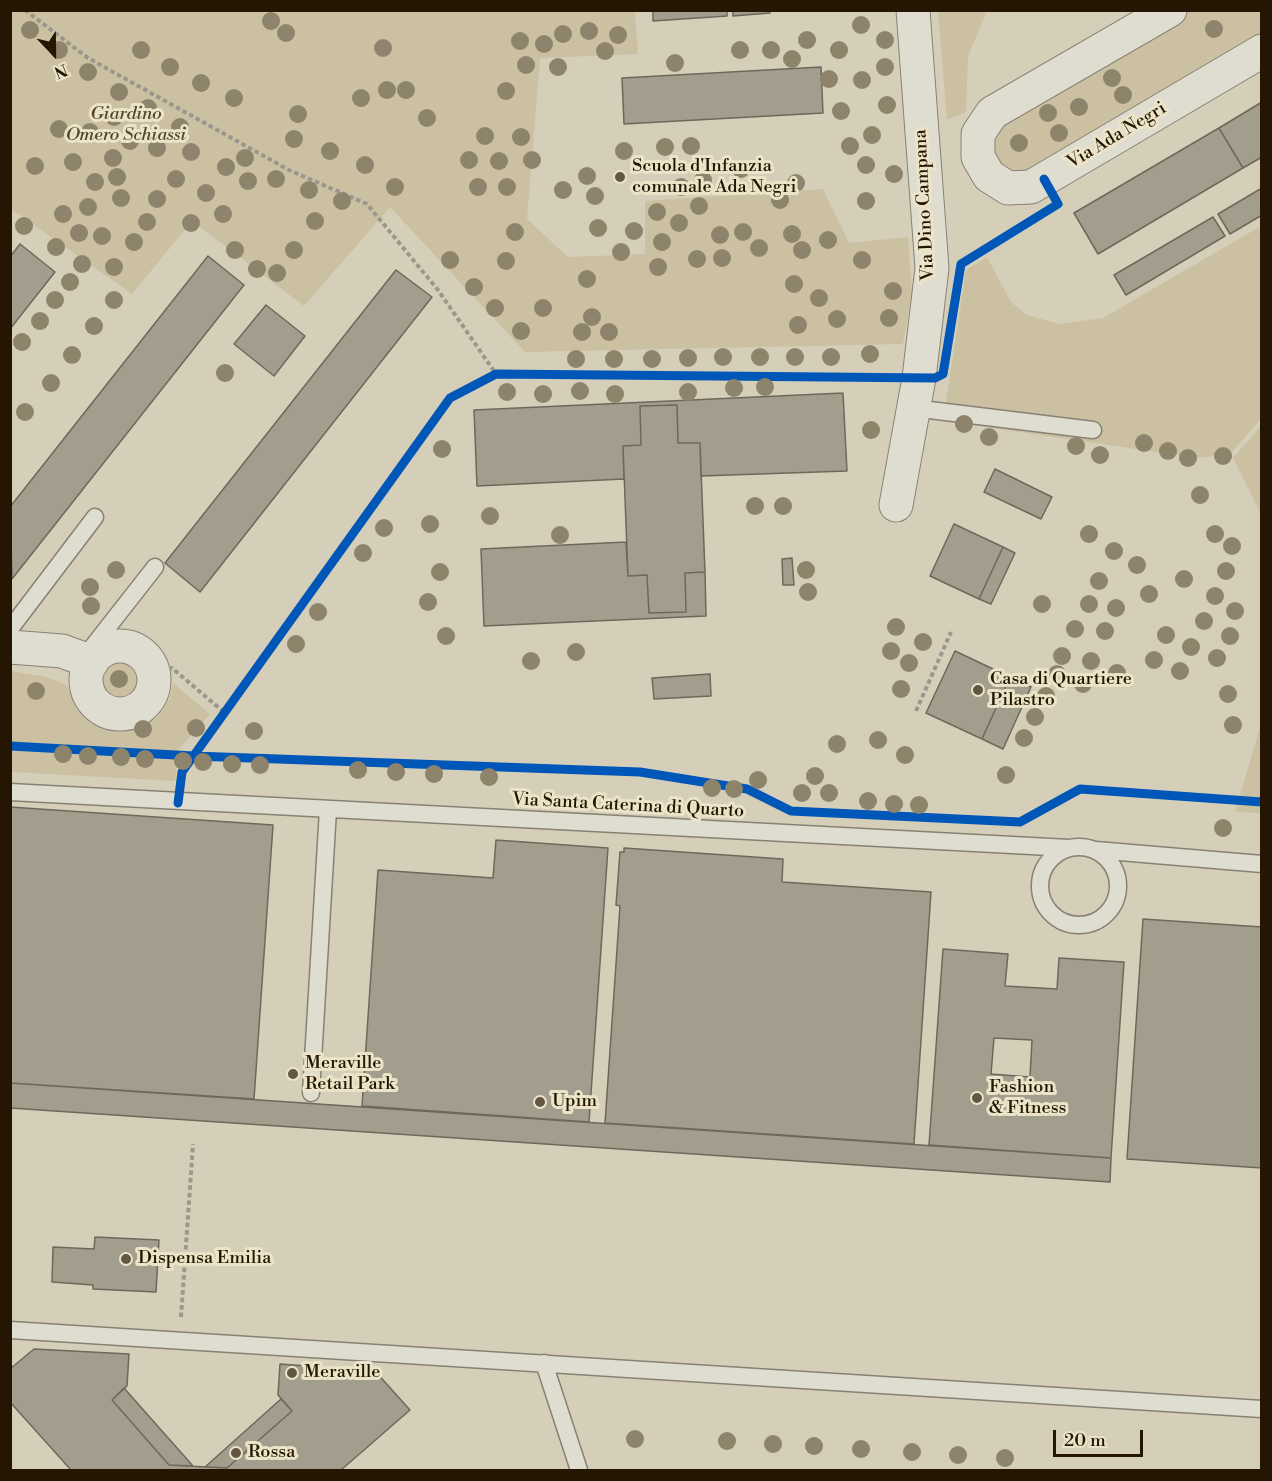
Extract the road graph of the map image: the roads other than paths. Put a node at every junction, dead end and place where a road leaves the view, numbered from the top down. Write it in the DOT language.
graph roads {
  1 [pos="913,10"];
  2 [pos="1170,10"];
  3 [pos="1262,51"];
  4 [pos="913,408"];
  5 [pos="1093,430"];
  6 [pos="896,505"];
  7 [pos="95,517"];
  8 [pos="155,567"];
  9 [pos="10,629"];
  10 [pos="10,647"];
  11 [pos="87,660"];
  12 [pos="10,792"];
  13 [pos="328,810"];
  14 [pos="1069,848"];
  15 [pos="1095,850"];
  16 [pos="1262,864"];
  17 [pos="311,1093"];
  18 [pos="10,1330"];
  19 [pos="543,1363"];
  20 [pos="1262,1409"];
  21 [pos="579,1470"];
  1 -- 4 [label="street, Via Dino Campana"];
  2 -- 3 [label="street, Via Ada Negri"];
  4 -- 5 [label="lane"];
  4 -- 6 [label="street, Via Dino Campana"];
  7 -- 9 [label="lane"];
  8 -- 11 [label="lane"];
  10 -- 11 [label="street"];
  11 -- 11 [label="street"];
  12 -- 13 [label="lane, Via Santa Caterina di Quarto"];
  13 -- 14 [label="lane, Via Santa Caterina di Quarto"];
  13 -- 17 [label="lane"];
  14 -- 15 [label="lane"];
  14 -- 15 [label="lane"];
  15 -- 16 [label="lane"];
  18 -- 19 [label="lane"];
  19 -- 20 [label="lane"];
  19 -- 21 [label="lane"];
}
